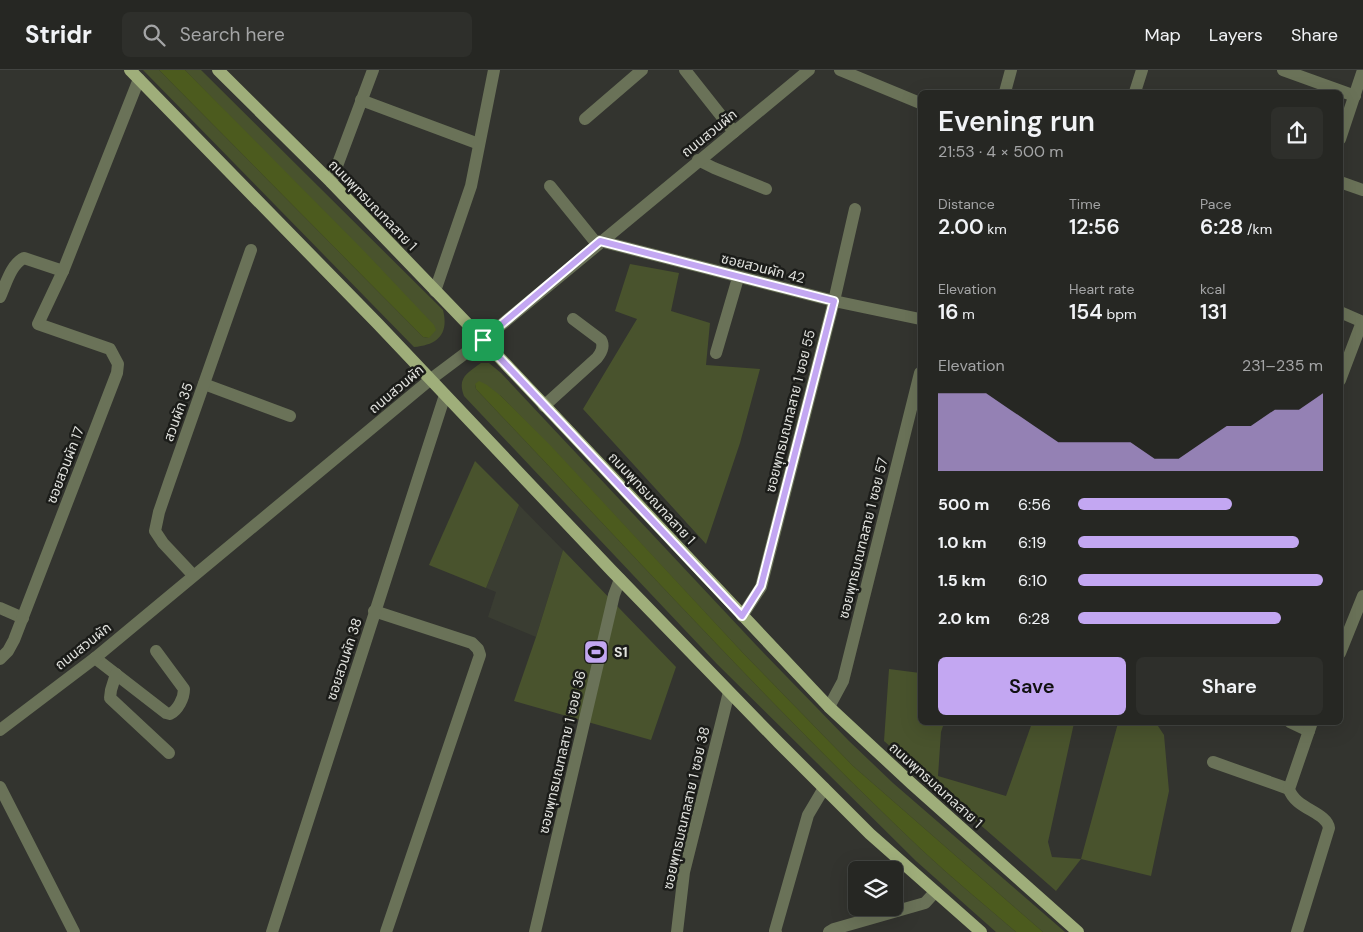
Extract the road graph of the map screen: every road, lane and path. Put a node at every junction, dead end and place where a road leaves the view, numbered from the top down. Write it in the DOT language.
graph roads {
  1 [pos="130,70"];
  2 [pos="219,70"];
  3 [pos="373,70"];
  4 [pos="494,70"];
  5 [pos="642,70"];
  6 [pos="685,70"];
  7 [pos="809,70"];
  8 [pos="840,70"];
  9 [pos="1011,70"];
  10 [pos="1142,70"];
  11 [pos="1283,70"];
  12 [pos="1363,70"];
  13 [pos="139,80"];
  14 [pos="1006,90"];
  15 [pos="1135,90"];
  16 [pos="1338,90"];
  17 [pos="1343,92"];
  18 [pos="1355,96"];
  19 [pos="361,100"];
  20 [pos="918,103"];
  21 [pos="585,119"];
  22 [pos="1343,130"];
  23 [pos="734,132"];
  24 [pos="478,144"];
  25 [pos="698,160"];
  26 [pos="330,182"];
  27 [pos="1343,183"];
  28 [pos="550,186"];
  29 [pos="766,189"];
  30 [pos="1363,190"];
  31 [pos="855,209"];
  32 [pos="598,243"];
  33 [pos="251,250"];
  34 [pos="63,271"];
  35 [pos="738,278"];
  36 [pos="435,291"];
  37 [pos="0,297"];
  38 [pos="834,301"];
  39 [pos="1343,313"];
  40 [pos="573,319"];
  41 [pos="918,319"];
  42 [pos="1363,322"];
  43 [pos="478,343"];
  44 [pos="716,353"];
  45 [pos="1343,372"];
  46 [pos="430,379"];
  47 [pos="918,381"];
  48 [pos="204,384"];
  49 [pos="445,395"];
  50 [pos="544,406"];
  51 [pos="290,416"];
  52 [pos="193,575"];
  53 [pos="620,579"];
  54 [pos="1363,596"];
  55 [pos="0,608"];
  56 [pos="374,611"];
  57 [pos="742,616"];
  58 [pos="23,618"];
  59 [pos="1343,646"];
  60 [pos="156,651"];
  61 [pos="95,658"];
  62 [pos="0,659"];
  63 [pos="116,674"];
  64 [pos="729,692"];
  65 [pos="829,707"];
  66 [pos="1311,726"];
  67 [pos="0,730"];
  68 [pos="168,753"];
  69 [pos="1213,762"];
  70 [pos="0,787"];
  71 [pos="824,788"];
  72 [pos="1289,789"];
  73 [pos="936,892"];
  74 [pos="74,932"];
  75 [pos="272,932"];
  76 [pos="386,932"];
  77 [pos="534,932"];
  78 [pos="677,932"];
  79 [pos="776,932"];
  80 [pos="829,932"];
  81 [pos="981,932"];
  82 [pos="1078,932"];
  83 [pos="1297,932"];
  1 -- 13 [label="main road"];
  2 -- 26 [label="main road, ถนนพุทธมณฑลสาย 1"];
  3 -- 19 [label="street"];
  4 -- 24 [label="street"];
  5 -- 21 [label="street"];
  6 -- 23 [label="street"];
  7 -- 23 [label="street, ถนนสวนผัก"];
  8 -- 20 [label="street"];
  9 -- 14 [label="street"];
  10 -- 15 [label="street"];
  11 -- 16 [label="street"];
  12 -- 18 [label="street"];
  13 -- 34 [label="street"];
  13 -- 46 [label="main road"];
  17 -- 18 [label="street"];
  18 -- 22 [label="street"];
  19 -- 24 [label="street"];
  19 -- 26 [label="street"];
  23 -- 25 [label="street, ถนนสวนผัก"];
  24 -- 36 [label="street"];
  25 -- 29 [label="street"];
  25 -- 32 [label="street, ถนนสวนผัก"];
  26 -- 36 [label="main road, ถนนพุทธมณฑลสาย 1"];
  27 -- 30 [label="street"];
  28 -- 32 [label="street"];
  31 -- 38 [label="street, ซอยพุทธมณฑลสาย 1 ซอย 55"];
  32 -- 35 [label="street, ซอยสวนผัก 42"];
  32 -- 43 [label="street, ถนนสวนผัก"];
  33 -- 48 [label="street, สวนผัก 35"];
  34 -- 37 [label="street"];
  34 -- 58 [label="street, ซอยสวนผัก 17"];
  35 -- 38 [label="street, ซอยสวนผัก 42"];
  35 -- 44 [label="street"];
  36 -- 43 [label="main road, ถนนพุทธมณฑลสาย 1"];
  38 -- 41 [label="street, ซอยสวนผัก 42"];
  38 -- 57 [label="street, ซอยพุทธมณฑลสาย 1 ซอย 55"];
  39 -- 42 [label="street"];
  40 -- 50 [label="street"];
  42 -- 45 [label="street"];
  43 -- 46 [label="street, ถนนสวนผัก"];
  43 -- 50 [label="main road, ถนนพุทธมณฑลสาย 1"];
  46 -- 49 [label="main road"];
  46 -- 52 [label="street, ถนนสวนผัก"];
  47 -- 65 [label="street, ซอยพุทธมณฑลสาย 1 ซอย 57"];
  48 -- 51 [label="street"];
  48 -- 52 [label="street, สวนผัก 35"];
  49 -- 53 [label="main road"];
  49 -- 56 [label="street, ซอยสวนผัก 38"];
  50 -- 57 [label="main road, ถนนพุทธมณฑลสาย 1"];
  52 -- 61 [label="street, ถนนสวนผัก"];
  53 -- 64 [label="main road"];
  53 -- 77 [label="street, ซอยพุทธมณฑลสาย 1 ซอย 36"];
  54 -- 59 [label="street"];
  55 -- 58 [label="street"];
  56 -- 75 [label="street, ซอยสวนผัก 38"];
  56 -- 76 [label="street"];
  57 -- 65 [label="main road, ถนนพุทธมณฑลสาย 1"];
  58 -- 62 [label="street, ซอยสวนผัก 17"];
  60 -- 63 [label="street"];
  61 -- 63 [label="street"];
  61 -- 67 [label="street, ถนนสวนผัก"];
  63 -- 68 [label="street"];
  64 -- 71 [label="main road"];
  64 -- 78 [label="street, ซอยพุทธมณฑลสาย 1 ซอย 38"];
  65 -- 82 [label="main road, ถนนพุทธมณฑลสาย 1"];
  66 -- 72 [label="street"];
  69 -- 72 [label="street"];
  70 -- 74 [label="street"];
  71 -- 73 [label="main road"];
  71 -- 79 [label="street"];
  72 -- 83 [label="street"];
  73 -- 80 [label="street"];
  73 -- 81 [label="main road"];
}
